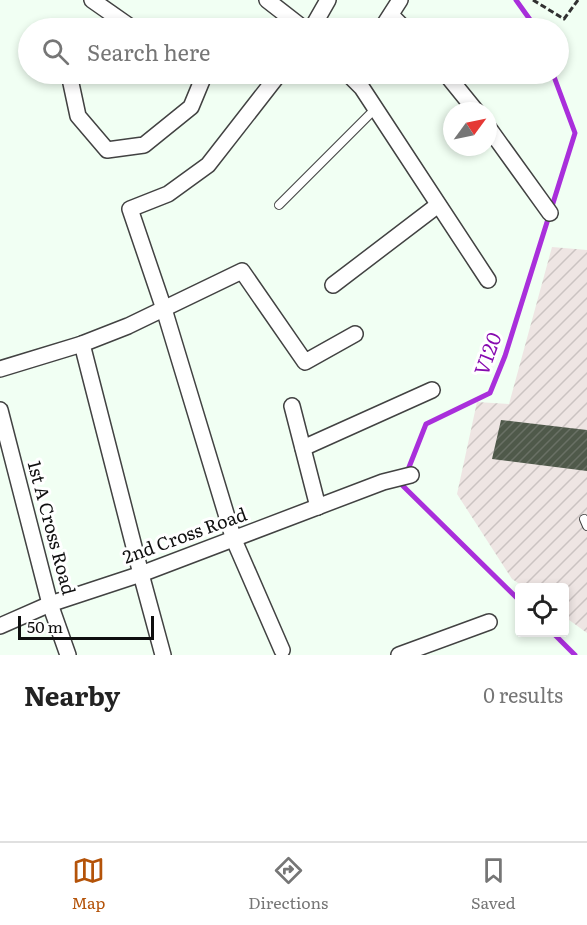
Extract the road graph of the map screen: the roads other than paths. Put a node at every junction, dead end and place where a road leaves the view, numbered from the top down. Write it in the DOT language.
graph roads {
  1 [pos="92,0"];
  2 [pos="267,0"];
  3 [pos="328,0"];
  4 [pos="400,0"];
  5 [pos="391,15"];
  6 [pos="118,18"];
  7 [pos="290,18"];
  8 [pos="318,18"];
  9 [pos="389,18"];
  10 [pos="394,18"];
  11 [pos="71,84"];
  12 [pos="200,84"];
  13 [pos="271,84"];
  14 [pos="359,84"];
  15 [pos="455,84"];
  16 [pos="469,102"];
  17 [pos="375,109"];
  18 [pos="497,139"];
  19 [pos="279,205"];
  20 [pos="438,205"];
  21 [pos="550,213"];
  22 [pos="488,280"];
  23 [pos="333,285"];
  24 [pos="164,309"];
  25 [pos="355,334"];
  26 [pos="82,344"];
  27 [pos="0,369"];
  28 [pos="432,390"];
  29 [pos="292,406"];
  30 [pos="0,410"];
  31 [pos="303,448"];
  32 [pos="397,478"];
  33 [pos="318,507"];
  34 [pos="234,540"];
  35 [pos="141,574"];
  36 [pos="50,604"];
  37 [pos="489,622"];
  38 [pos="0,626"];
  39 [pos="282,650"];
  40 [pos="68,655"];
  41 [pos="163,655"];
  42 [pos="399,655"];
  1 -- 6 [label="street"];
  2 -- 7 [label="street"];
  3 -- 8 [label="street"];
  4 -- 5 [label="street"];
  5 -- 9 [label="street"];
  5 -- 10 [label="street"];
  11 -- 12 [label="street"];
  13 -- 24 [label="street"];
  14 -- 17 [label="street"];
  15 -- 16 [label="street"];
  17 -- 19 [label="lane"];
  17 -- 20 [label="street"];
  18 -- 21 [label="street"];
  20 -- 22 [label="street"];
  20 -- 23 [label="street"];
  24 -- 25 [label="street"];
  24 -- 26 [label="street"];
  24 -- 34 [label="street"];
  26 -- 27 [label="street"];
  26 -- 35 [label="street"];
  28 -- 31 [label="street"];
  29 -- 31 [label="street"];
  30 -- 36 [label="street, 1st A Cross Road"];
  31 -- 33 [label="street"];
  32 -- 33 [label="street, 2nd Cross Road"];
  33 -- 34 [label="street, 2nd Cross Road"];
  34 -- 35 [label="street, 2nd Cross Road"];
  34 -- 39 [label="street"];
  35 -- 36 [label="street, 2nd Cross Road"];
  35 -- 41 [label="street"];
  36 -- 38 [label="street, 2nd Cross Road"];
  36 -- 40 [label="street, 1st A Cross Road"];
  37 -- 42 [label="street"];
}
